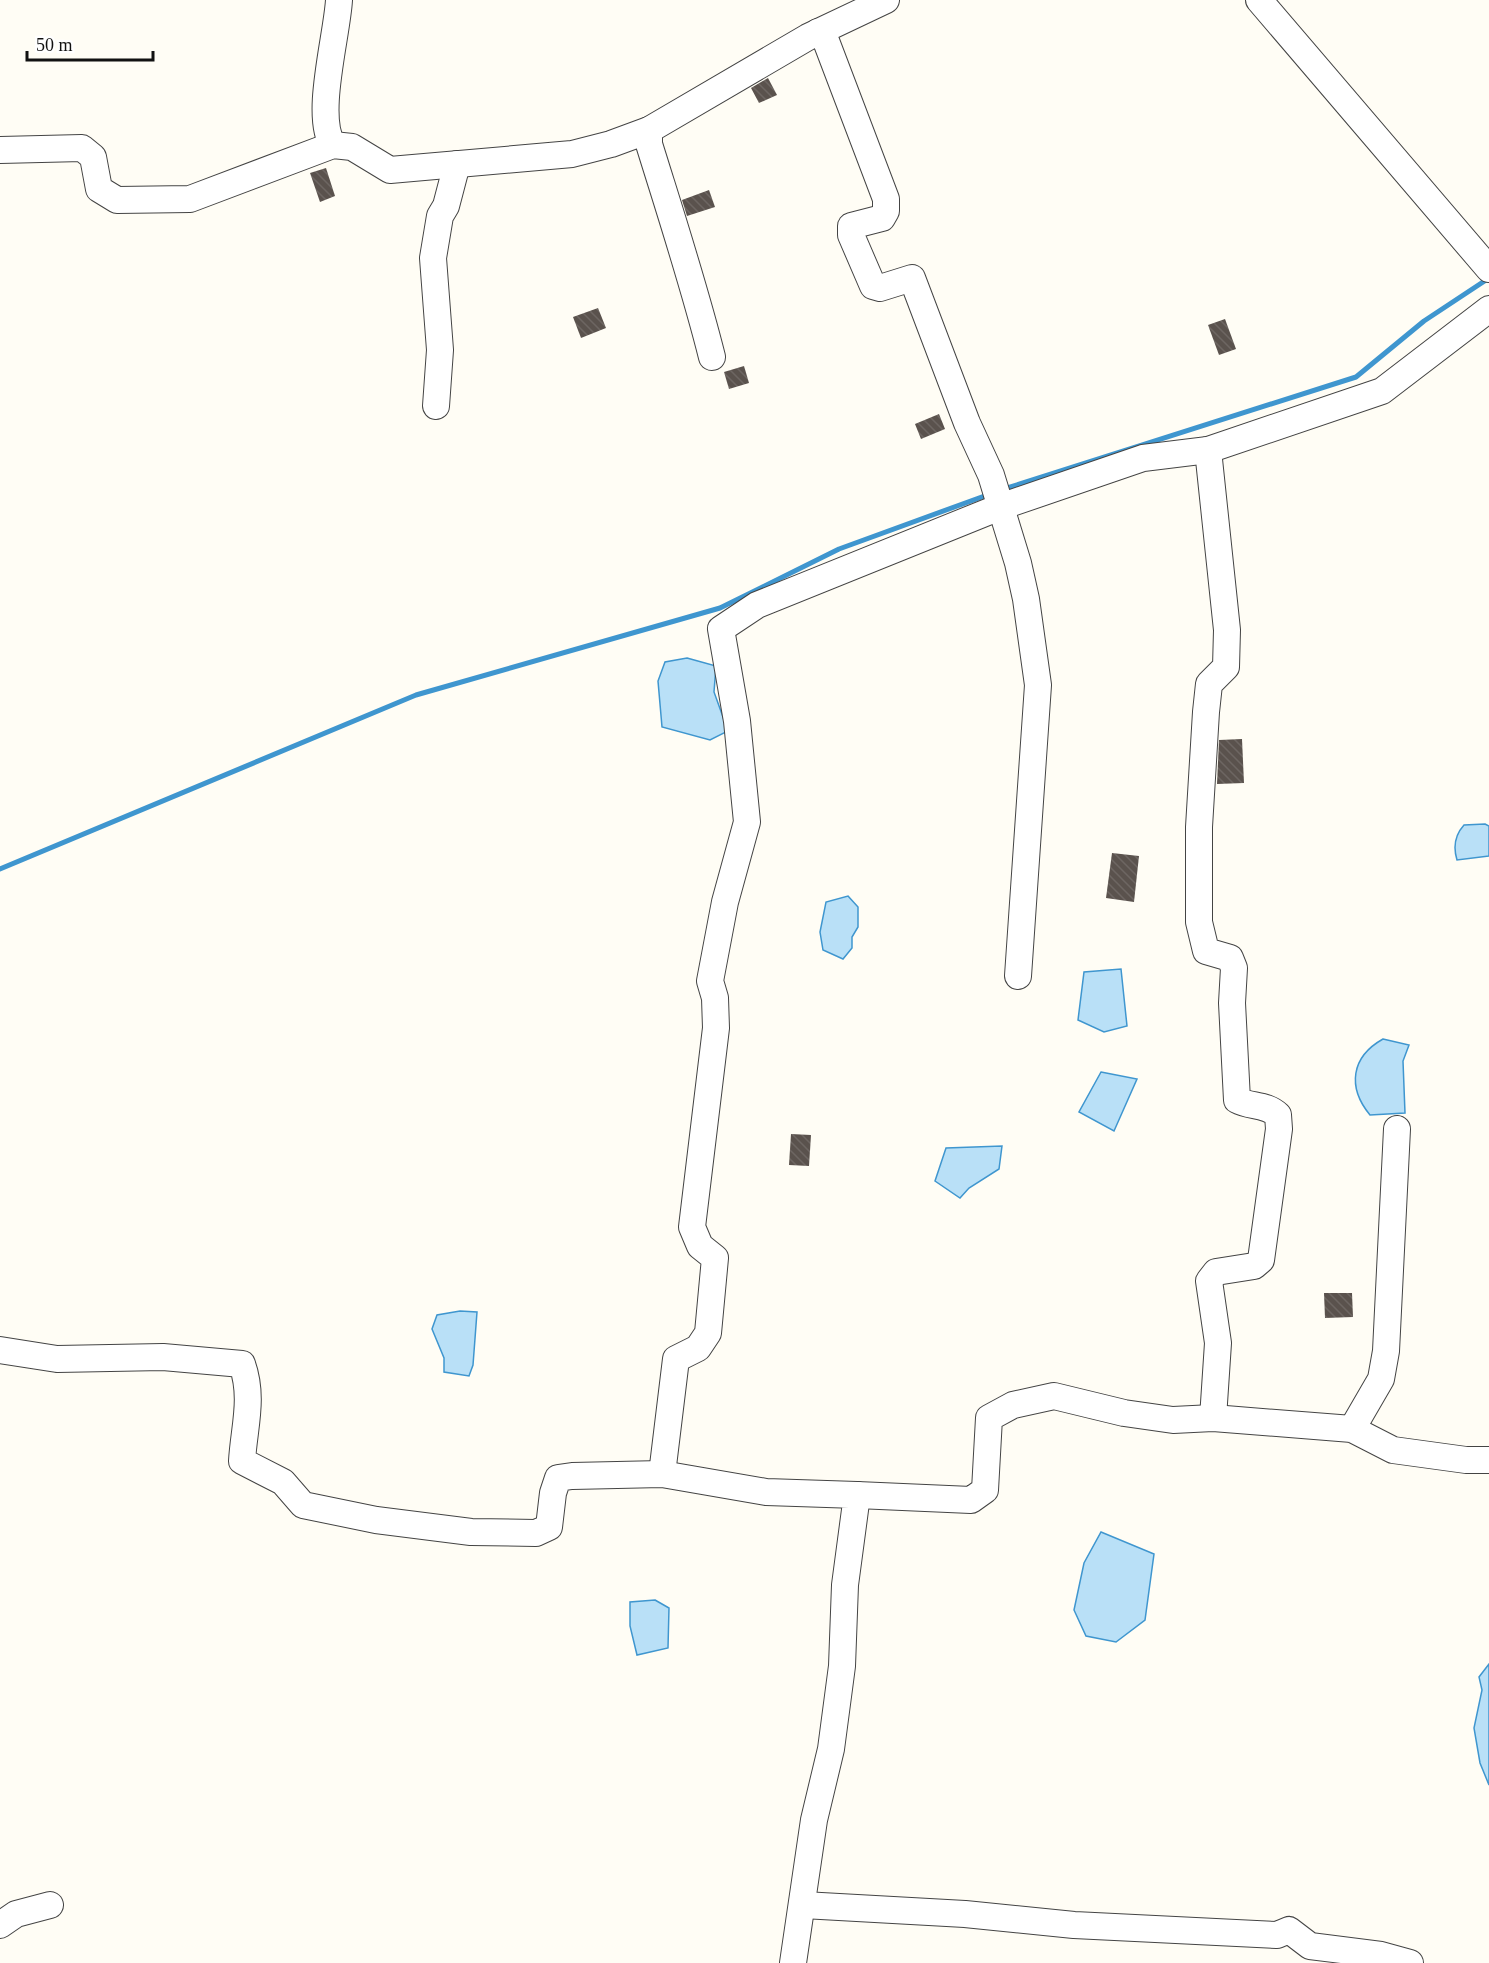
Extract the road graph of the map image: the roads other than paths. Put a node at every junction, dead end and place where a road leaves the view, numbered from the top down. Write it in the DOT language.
graph roads {
  1 [pos="339,0"];
  2 [pos="886,0"];
  3 [pos="1259,0"];
  4 [pos="818,32"];
  5 [pos="649,130"];
  6 [pos="333,145"];
  7 [pos="0,150"];
  8 [pos="457,164"];
  9 [pos="1488,268"];
  10 [pos="1489,309"];
  11 [pos="712,357"];
  12 [pos="436,406"];
  13 [pos="1208,450"];
  14 [pos="997,498"];
  15 [pos="1018,976"];
  16 [pos="1397,1129"];
  17 [pos="0,1350"];
  18 [pos="1213,1418"];
  19 [pos="1352,1429"];
  20 [pos="1489,1460"];
  21 [pos="662,1474"];
  22 [pos="858,1495"];
  23 [pos="50,1905"];
  24 [pos="803,1905"];
  25 [pos="0,1925"];
  26 [pos="793,1963"];
  27 [pos="1410,1963"];
  1 -- 6 [label="street"];
  2 -- 4 [label="street"];
  3 -- 9 [label="street"];
  4 -- 5 [label="street"];
  4 -- 14 [label="street"];
  5 -- 8 [label="street"];
  5 -- 11 [label="street"];
  6 -- 7 [label="street"];
  6 -- 8 [label="street"];
  8 -- 12 [label="street"];
  10 -- 13 [label="street"];
  13 -- 14 [label="street"];
  13 -- 18 [label="street"];
  14 -- 15 [label="street"];
  14 -- 21 [label="street"];
  16 -- 19 [label="street"];
  17 -- 21 [label="street"];
  18 -- 19 [label="street"];
  18 -- 22 [label="street"];
  19 -- 20 [label="street"];
  21 -- 22 [label="street"];
  22 -- 24 [label="street"];
  23 -- 25 [label="street"];
  24 -- 26 [label="street"];
  24 -- 27 [label="street"];
}
